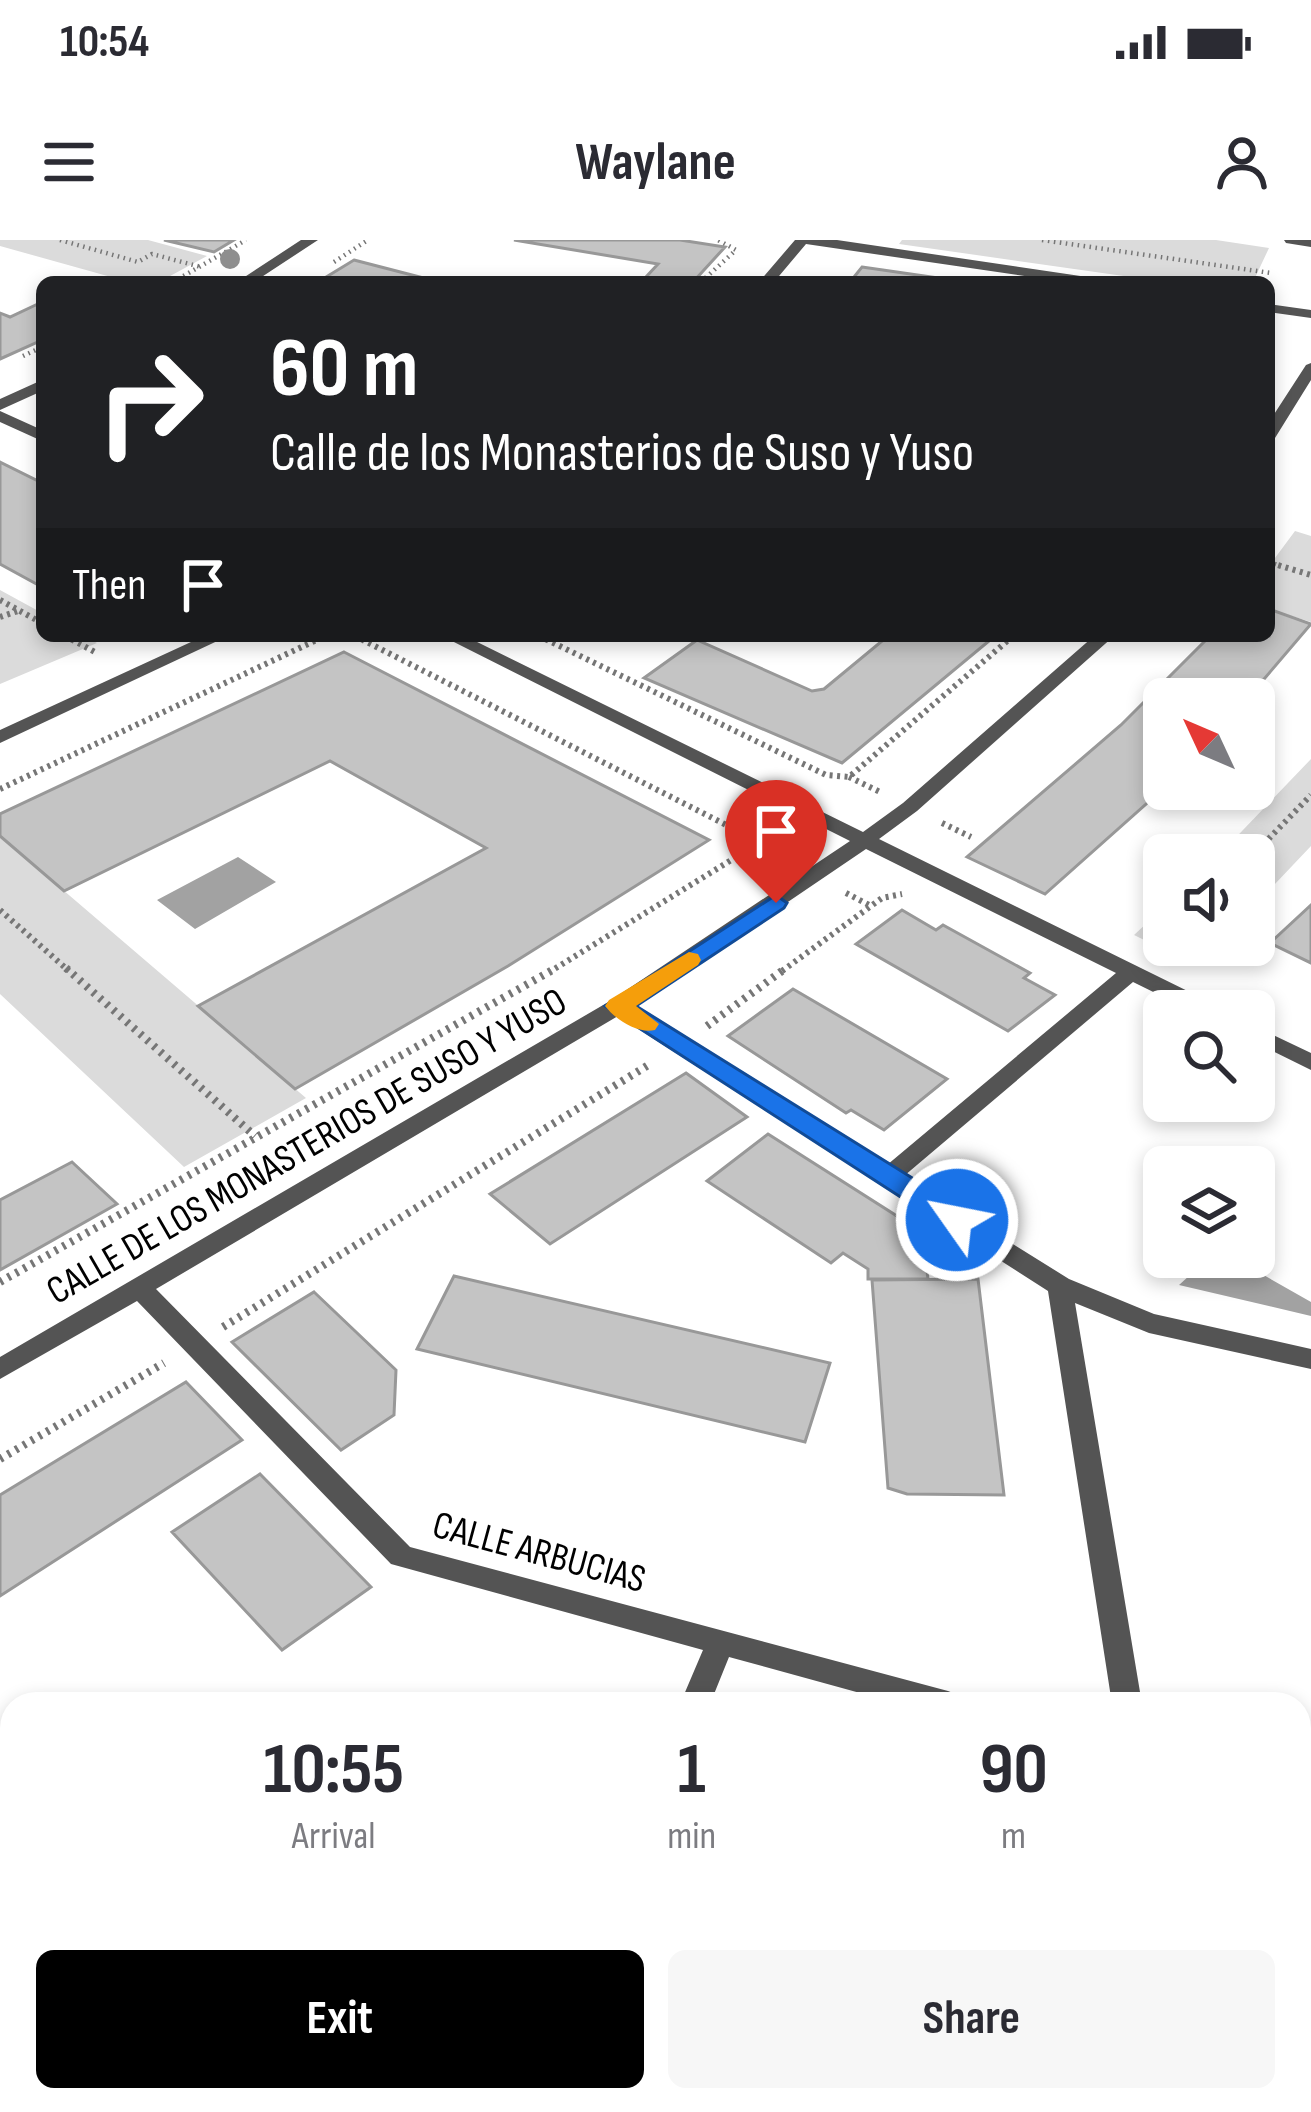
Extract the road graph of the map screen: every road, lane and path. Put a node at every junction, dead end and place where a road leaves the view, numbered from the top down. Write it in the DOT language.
graph roads {
  1 [pos="60,240"];
  2 [pos="246,240"];
  3 [pos="311,240"];
  4 [pos="722,240"];
  5 [pos="806,240"];
  6 [pos="1042,240"];
  7 [pos="1291,240"];
  8 [pos="1311,243"];
  9 [pos="201,268"];
  10 [pos="1271,273"];
  11 [pos="185,276"];
  12 [pos="254,276"];
  13 [pos="708,276"];
  14 [pos="772,276"];
  15 [pos="1053,276"];
  16 [pos="1275,309"];
  17 [pos="1311,314"];
  18 [pos="1311,368"];
  19 [pos="36,388"];
  20 [pos="0,405"];
  21 [pos="0,416"];
  22 [pos="1275,425"];
  23 [pos="36,433"];
  24 [pos="1275,564"];
  25 [pos="1311,575"];
  26 [pos="0,600"];
  27 [pos="19,610"];
  28 [pos="0,617"];
  29 [pos="36,620"];
  30 [pos="76,642"];
  31 [pos="206,642"];
  32 [pos="312,642"];
  33 [pos="368,642"];
  34 [pos="463,642"];
  35 [pos="551,642"];
  36 [pos="1006,642"];
  37 [pos="1099,642"];
  38 [pos="95,652"];
  39 [pos="0,737"];
  40 [pos="0,789"];
  41 [pos="1311,795"];
  42 [pos="1273,834"];
  43 [pos="867,841"];
  44 [pos="909,892"];
  45 [pos="0,910"];
  46 [pos="1131,972"];
  47 [pos="1167,990"];
  48 [pos="618,1006"];
  49 [pos="1275,1044"];
  50 [pos="681,1045"];
  51 [pos="1311,1062"];
  52 [pos="256,1136"];
  53 [pos="889,1176"];
  54 [pos="0,1282"];
  55 [pos="1060,1286"];
  56 [pos="140,1288"];
  57 [pos="195,1345"];
  58 [pos="1311,1359"];
  59 [pos="0,1369"];
  60 [pos="0,1459"];
  61 [pos="720,1642"];
  62 [pos="699,1692"];
  63 [pos="904,1692"];
  64 [pos="1125,1692"];
  1 -- 9 [label="path"];
  2 -- 9 [label="path"];
  3 -- 12 [label="street"];
  4 -- 13 [label="path"];
  5 -- 14 [label="street"];
  5 -- 15 [label="street"];
  6 -- 10 [label="path"];
  7 -- 8 [label="street"];
  9 -- 11 [label="path"];
  16 -- 17 [label="street"];
  18 -- 22 [label="street"];
  19 -- 20 [label="street"];
  21 -- 23 [label="street"];
  24 -- 25 [label="path"];
  26 -- 27 [label="path"];
  27 -- 28 [label="path"];
  27 -- 29 [label="path"];
  30 -- 38 [label="path"];
  31 -- 39 [label="street"];
  32 -- 40 [label="path"];
  33 -- 52 [label="path"];
  34 -- 43 [label="street"];
  35 -- 36 [label="path"];
  37 -- 43 [label="street, CALLE DE LOS MONASTERIOS DE SUSO Y YUSO"];
  41 -- 42 [label="path"];
  43 -- 46 [label="street"];
  43 -- 48 [label="street, CALLE DE LOS MONASTERIOS DE SUSO Y YUSO"];
  44 -- 50 [label="path"];
  45 -- 52 [label="path"];
  46 -- 47 [label="street"];
  46 -- 53 [label="street"];
  48 -- 50 [label="street"];
  48 -- 56 [label="street, CALLE DE LOS MONASTERIOS DE SUSO Y YUSO"];
  49 -- 51 [label="street"];
  50 -- 53 [label="street"];
  50 -- 57 [label="path"];
  52 -- 54 [label="path"];
  53 -- 55 [label="street"];
  55 -- 58 [label="street"];
  55 -- 64 [label="street"];
  56 -- 57 [label="street, CALLE ARBUCIAS"];
  56 -- 59 [label="street, CALLE DE LOS MONASTERIOS DE SUSO Y YUSO"];
  57 -- 60 [label="path"];
  57 -- 61 [label="street, CALLE ARBUCIAS"];
  61 -- 62 [label="street"];
  61 -- 63 [label="street, CALLE ARBUCIAS"];
}
